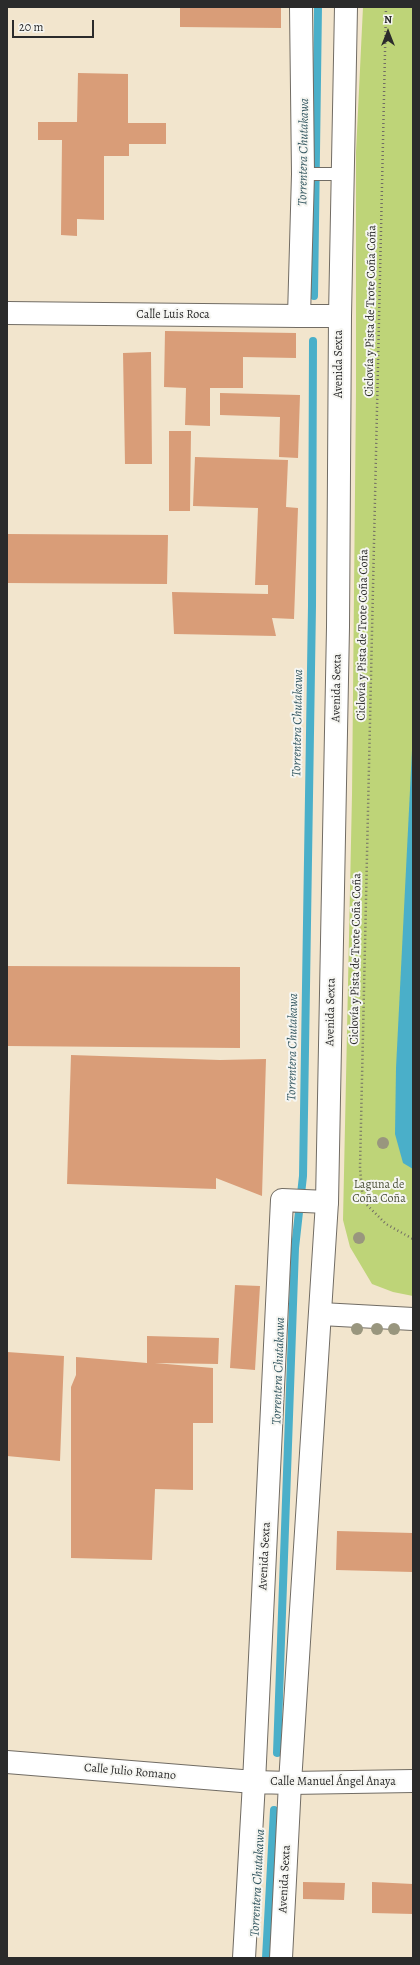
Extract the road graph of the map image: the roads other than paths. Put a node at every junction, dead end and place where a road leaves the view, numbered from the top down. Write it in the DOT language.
graph roads {
  1 [pos="301,7"];
  2 [pos="346,7"];
  3 [pos="305,174"];
  4 [pos="333,174"];
  5 [pos="7,314"];
  6 [pos="299,316"];
  7 [pos="340,316"];
  8 [pos="324,1202"];
  9 [pos="321,1314"];
  10 [pos="413,1319"];
  11 [pos="7,1762"];
  12 [pos="413,1781"];
  13 [pos="254,1782"];
  14 [pos="290,1783"];
  15 [pos="244,1958"];
  16 [pos="281,1958"];
  1 -- 3 [label="main road"];
  2 -- 4 [label="main road, Avenida Sexta"];
  3 -- 4 [label="lane"];
  3 -- 6 [label="main road"];
  4 -- 7 [label="main road, Avenida Sexta"];
  5 -- 6 [label="main road, Calle Luis Roca"];
  6 -- 7 [label="main road, Calle Luis Roca"];
  7 -- 8 [label="main road, Avenida Sexta"];
  8 -- 9 [label="main road, Avenida Sexta"];
  8 -- 13 [label="main road, Avenida Sexta"];
  9 -- 10 [label="main road"];
  9 -- 14 [label="main road, Avenida Sexta"];
  11 -- 13 [label="main road, Calle Julio Romano"];
  12 -- 14 [label="main road, Calle Manuel Ángel Anaya"];
  13 -- 14 [label="main road, Calle Manuel Ángel Anaya"];
  13 -- 15 [label="main road, Avenida Sexta"];
  14 -- 16 [label="main road, Avenida Sexta"];
}
